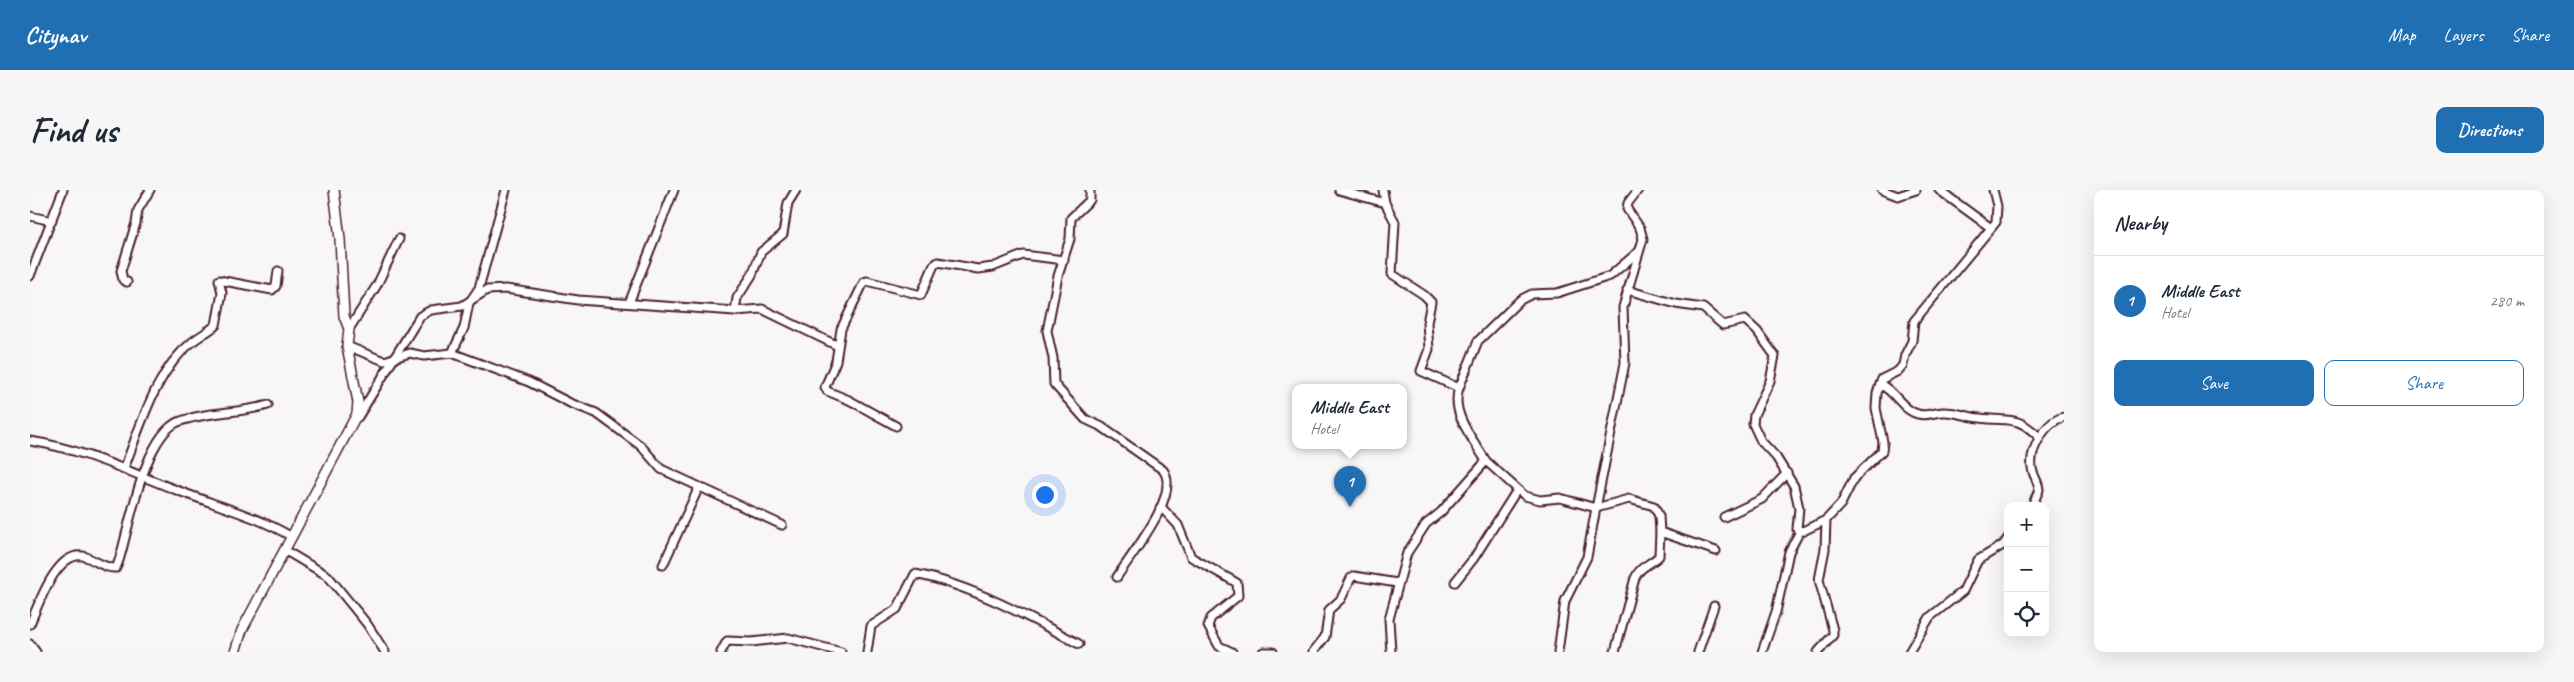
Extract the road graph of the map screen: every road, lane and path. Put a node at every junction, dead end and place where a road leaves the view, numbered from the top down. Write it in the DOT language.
graph roads {
  1 [pos="63,190"];
  2 [pos="150,190"];
  3 [pos="334,190"];
  4 [pos="506,190"];
  5 [pos="674,190"];
  6 [pos="796,190"];
  7 [pos="1090,190"];
  8 [pos="1339,190"];
  9 [pos="1383,190"];
  10 [pos="1638,190"];
  11 [pos="1882,190"];
  12 [pos="1916,190"];
  13 [pos="1939,190"];
  14 [pos="1993,190"];
  15 [pos="1386,203"];
  16 [pos="30,216"];
  17 [pos="52,221"];
  18 [pos="1991,228"];
  19 [pos="399,239"];
  20 [pos="1637,253"];
  21 [pos="1064,260"];
  22 [pos="278,271"];
  23 [pos="30,276"];
  24 [pos="127,282"];
  25 [pos="1627,290"];
  26 [pos="469,303"];
  27 [pos="629,303"];
  28 [pos="735,311"];
  29 [pos="349,329"];
  30 [pos="347,346"];
  31 [pos="838,346"];
  32 [pos="452,353"];
  33 [pos="395,357"];
  34 [pos="1880,384"];
  35 [pos="1459,388"];
  36 [pos="268,405"];
  37 [pos="2064,417"];
  38 [pos="353,425"];
  39 [pos="896,426"];
  40 [pos="2040,438"];
  41 [pos="30,441"];
  42 [pos="1486,461"];
  43 [pos="124,468"];
  44 [pos="1787,473"];
  45 [pos="142,477"];
  46 [pos="699,487"];
  47 [pos="1517,490"];
  48 [pos="2034,502"];
  49 [pos="1160,507"];
  50 [pos="1596,508"];
  51 [pos="1724,517"];
  52 [pos="1826,520"];
  53 [pos="782,525"];
  54 [pos="1800,531"];
  55 [pos="1660,532"];
  56 [pos="292,537"];
  57 [pos="2004,542"];
  58 [pos="286,551"];
  59 [pos="1716,551"];
  60 [pos="663,564"];
  61 [pos="1117,577"];
  62 [pos="1455,582"];
  63 [pos="1397,583"];
  64 [pos="1714,606"];
  65 [pos="30,624"];
  66 [pos="30,644"];
  67 [pos="1079,644"];
  68 [pos="36,652"];
  69 [pos="235,652"];
  70 [pos="384,652"];
  71 [pos="721,652"];
  72 [pos="841,652"];
  73 [pos="867,652"];
  74 [pos="1232,652"];
  75 [pos="1263,652"];
  76 [pos="1273,652"];
  77 [pos="1313,652"];
  78 [pos="1391,652"];
  79 [pos="1558,652"];
  80 [pos="1615,652"];
  81 [pos="1698,652"];
  82 [pos="1762,652"];
  83 [pos="1818,652"];
  84 [pos="1909,652"];
  1 -- 17 [label="street"];
  2 -- 24 [label="street"];
  3 -- 29 [label="street"];
  4 -- 26 [label="street"];
  5 -- 27 [label="street"];
  6 -- 28 [label="street"];
  7 -- 21 [label="street"];
  8 -- 15 [label="street"];
  9 -- 15 [label="street"];
  10 -- 20 [label="street"];
  11 -- 12 [label="street"];
  13 -- 18 [label="street"];
  14 -- 18 [label="street"];
  15 -- 35 [label="street"];
  16 -- 17 [label="street"];
  17 -- 23 [label="street"];
  18 -- 34 [label="street"];
  19 -- 29 [label="street"];
  20 -- 25 [label="street"];
  20 -- 35 [label="street"];
  21 -- 31 [label="street"];
  21 -- 49 [label="street"];
  22 -- 43 [label="street"];
  25 -- 44 [label="street"];
  25 -- 50 [label="street"];
  26 -- 27 [label="street"];
  26 -- 32 [label="street"];
  26 -- 33 [label="street"];
  27 -- 28 [label="street"];
  28 -- 31 [label="street"];
  29 -- 30 [label="street"];
  30 -- 33 [label="street"];
  30 -- 38 [label="street"];
  31 -- 39 [label="street"];
  32 -- 33 [label="street"];
  32 -- 46 [label="street"];
  33 -- 38 [label="street"];
  34 -- 40 [label="street"];
  34 -- 52 [label="street"];
  35 -- 42 [label="street"];
  36 -- 45 [label="street"];
  37 -- 40 [label="street"];
  38 -- 56 [label="street"];
  40 -- 48 [label="street"];
  41 -- 43 [label="street"];
  42 -- 47 [label="street"];
  42 -- 63 [label="street"];
  43 -- 45 [label="street"];
  44 -- 51 [label="street"];
  44 -- 54 [label="street"];
  45 -- 56 [label="street"];
  45 -- 65 [label="street"];
  46 -- 53 [label="street"];
  46 -- 60 [label="street"];
  47 -- 50 [label="street"];
  47 -- 62 [label="street"];
  49 -- 61 [label="street"];
  49 -- 74 [label="street"];
  50 -- 55 [label="street"];
  50 -- 79 [label="street"];
  52 -- 54 [label="street"];
  52 -- 83 [label="street"];
  54 -- 82 [label="street"];
  55 -- 59 [label="street"];
  55 -- 80 [label="street"];
  56 -- 58 [label="street"];
  57 -- 84 [label="street"];
  58 -- 69 [label="street"];
  58 -- 70 [label="street"];
  63 -- 77 [label="street"];
  63 -- 78 [label="street"];
  64 -- 81 [label="street"];
  66 -- 68 [label="street"];
  67 -- 73 [label="street"];
  71 -- 72 [label="street"];
  75 -- 76 [label="street"];
}
